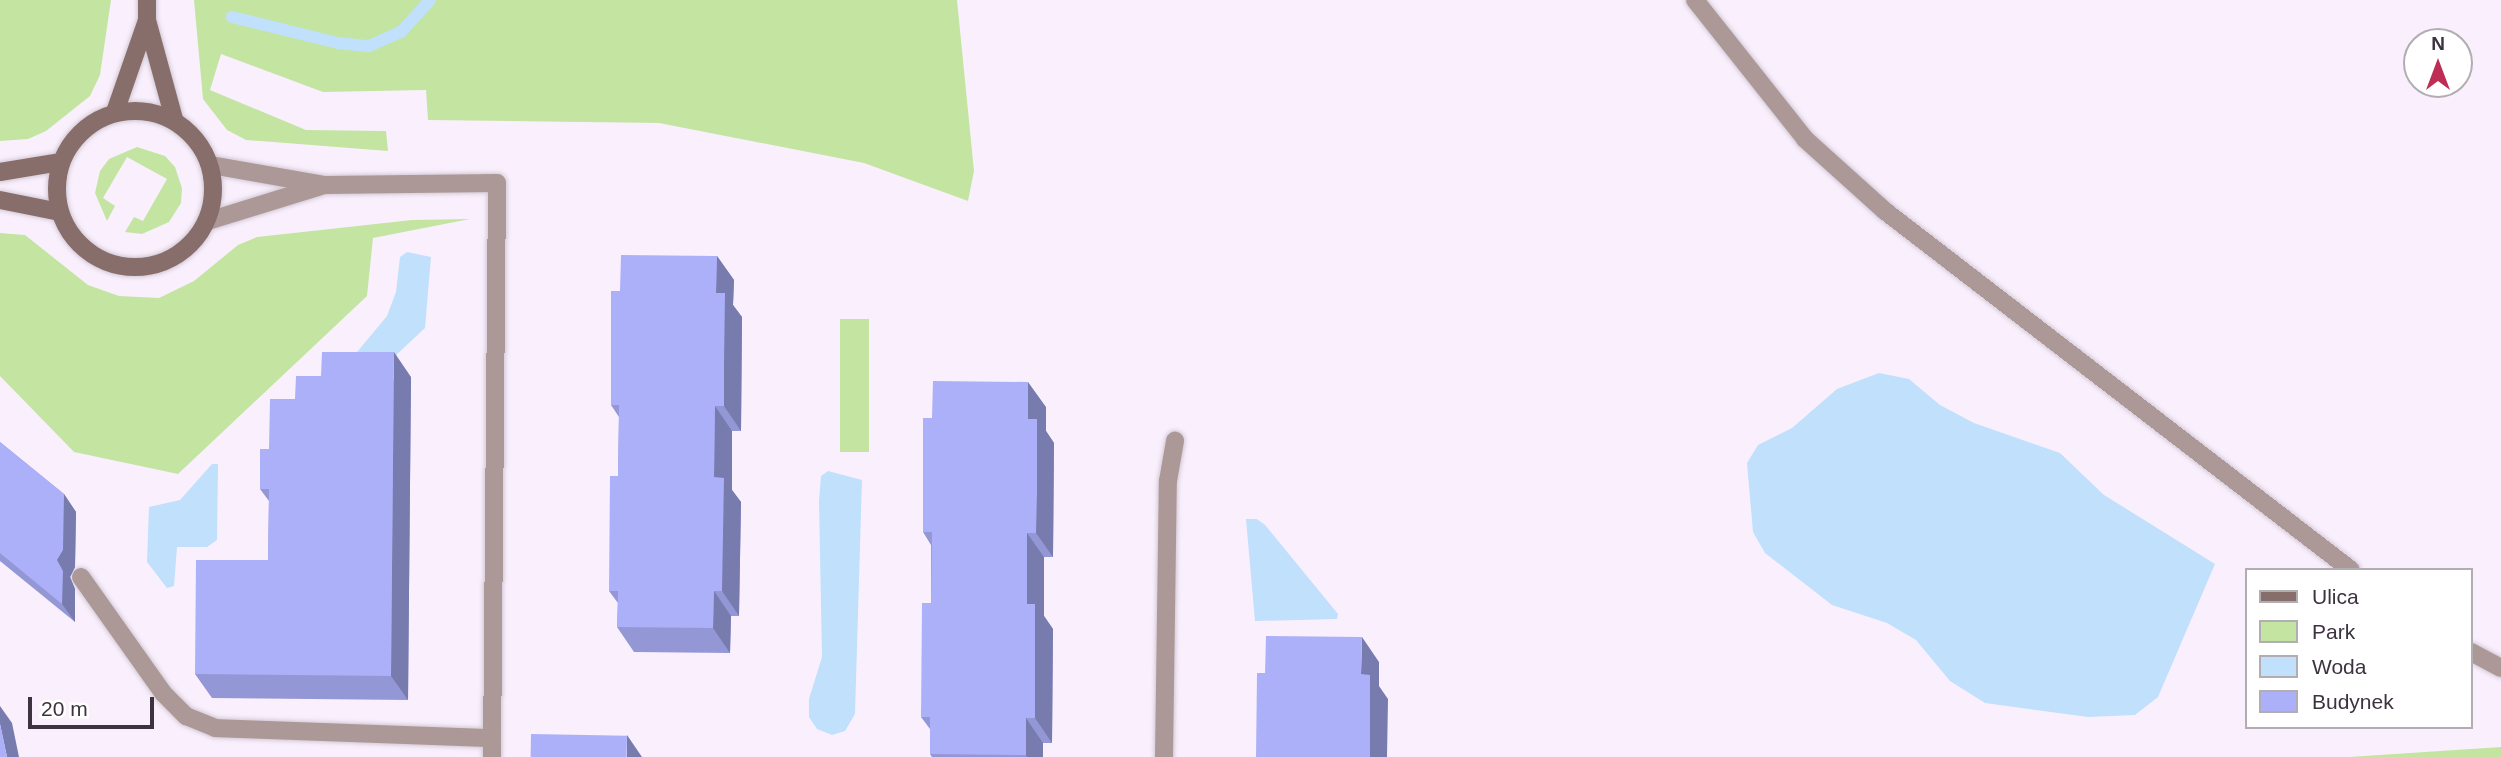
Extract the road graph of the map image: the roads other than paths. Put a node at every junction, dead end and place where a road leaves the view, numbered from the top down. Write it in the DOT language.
graph roads {
  1 [pos="148,0"];
  2 [pos="1695,0"];
  3 [pos="147,20"];
  4 [pos="115,112"];
  5 [pos="174,119"];
  6 [pos="61,162"];
  7 [pos="211,165"];
  8 [pos="0,172"];
  9 [pos="325,185"];
  10 [pos="0,200"];
  11 [pos="60,212"];
  12 [pos="208,221"];
  13 [pos="1175,441"];
  14 [pos="2348,568"];
  15 [pos="82,577"];
  16 [pos="2473,653"];
  17 [pos="2501,668"];
  18 [pos="492,738"];
  19 [pos="492,757"];
  20 [pos="1164,757"];
  1 -- 3 [label="street"];
  2 -- 14 [label="lane"];
  3 -- 4 [label="street"];
  3 -- 5 [label="street"];
  4 -- 5 [label="street"];
  4 -- 6 [label="street"];
  5 -- 7 [label="street"];
  6 -- 8 [label="street"];
  6 -- 11 [label="street"];
  7 -- 9 [label="lane"];
  7 -- 12 [label="street"];
  9 -- 12 [label="lane"];
  9 -- 18 [label="lane"];
  10 -- 11 [label="street"];
  11 -- 12 [label="street"];
  13 -- 20 [label="lane"];
  15 -- 18 [label="lane"];
  16 -- 17 [label="lane"];
  18 -- 19 [label="lane"];
}
